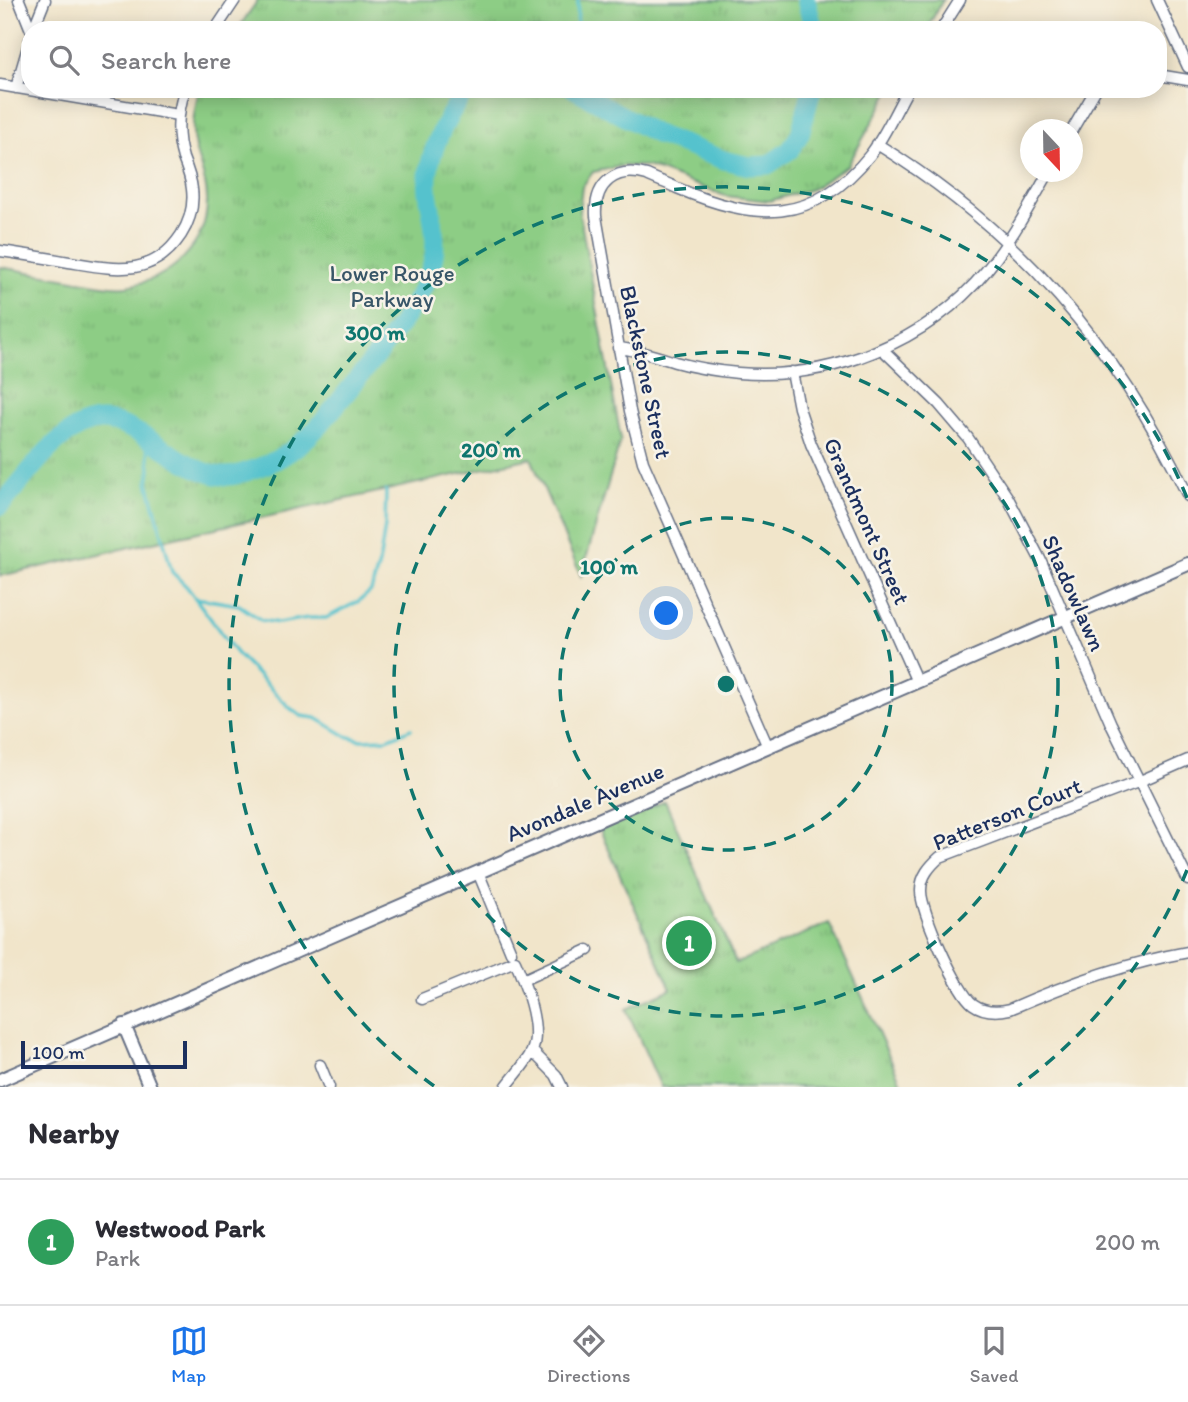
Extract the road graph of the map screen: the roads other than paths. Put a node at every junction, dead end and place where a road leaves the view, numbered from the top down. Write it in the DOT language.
graph roads {
  1 [pos="19,0"];
  2 [pos="46,0"];
  3 [pos="235,0"];
  4 [pos="960,0"];
  5 [pos="1157,0"];
  6 [pos="28,21"];
  7 [pos="36,21"];
  8 [pos="221,21"];
  9 [pos="947,21"];
  10 [pos="1167,21"];
  11 [pos="1167,22"];
  12 [pos="1188,67"];
  13 [pos="21,71"];
  14 [pos="1167,76"];
  15 [pos="1188,80"];
  16 [pos="0,85"];
  17 [pos="16,88"];
  18 [pos="21,89"];
  19 [pos="76,98"];
  20 [pos="183,98"];
  21 [pos="903,98"];
  22 [pos="1091,98"];
  23 [pos="178,115"];
  24 [pos="1078,119"];
  25 [pos="877,144"];
  26 [pos="1043,182"];
  27 [pos="1006,243"];
  28 [pos="0,251"];
  29 [pos="618,348"];
  30 [pos="882,349"];
  31 [pos="792,372"];
  32 [pos="1188,496"];
  33 [pos="1188,564"];
  34 [pos="1064,619"];
  35 [pos="917,682"];
  36 [pos="768,747"];
  37 [pos="1188,760"];
  38 [pos="1138,782"];
  39 [pos="478,872"];
  40 [pos="1188,880"];
  41 [pos="588,950"];
  42 [pos="1188,951"];
  43 [pos="512,952"];
  44 [pos="523,979"];
  45 [pos="422,999"];
  46 [pos="124,1025"];
  47 [pos="532,1051"];
  48 [pos="320,1065"];
  49 [pos="0,1080"];
  50 [pos="150,1087"];
  51 [pos="329,1087"];
  52 [pos="506,1087"];
  53 [pos="562,1087"];
  1 -- 6 [label="street"];
  2 -- 7 [label="street"];
  3 -- 8 [label="street"];
  4 -- 9 [label="street"];
  5 -- 10 [label="street"];
  11 -- 12 [label="street"];
  13 -- 17 [label="street"];
  14 -- 15 [label="street"];
  16 -- 17 [label="street"];
  17 -- 18 [label="street"];
  19 -- 23 [label="street"];
  20 -- 23 [label="street"];
  21 -- 25 [label="street"];
  22 -- 24 [label="street"];
  23 -- 28 [label="street"];
  25 -- 27 [label="street"];
  25 -- 29 [label="street, Blackstone Street"];
  26 -- 27 [label="street"];
  27 -- 30 [label="street"];
  27 -- 32 [label="street"];
  29 -- 31 [label="street"];
  29 -- 36 [label="street, Blackstone Street"];
  30 -- 31 [label="street"];
  30 -- 34 [label="street, Shadowlawn"];
  31 -- 35 [label="street, Grandmont Street"];
  33 -- 34 [label="street, Avondale Avenue"];
  34 -- 35 [label="street, Avondale Avenue"];
  34 -- 38 [label="street, Shadowlawn"];
  35 -- 36 [label="street, Avondale Avenue"];
  36 -- 39 [label="street, Avondale Avenue"];
  37 -- 38 [label="street, Patterson Court"];
  38 -- 40 [label="street, Shadowlawn"];
  38 -- 42 [label="street, Patterson Court"];
  39 -- 43 [label="street"];
  39 -- 46 [label="street, Avondale Avenue"];
  41 -- 44 [label="street"];
  44 -- 45 [label="street"];
  44 -- 47 [label="street"];
  46 -- 49 [label="street, Avondale Avenue"];
  46 -- 50 [label="street"];
  47 -- 52 [label="street"];
  47 -- 53 [label="street"];
  48 -- 51 [label="street"];
}
